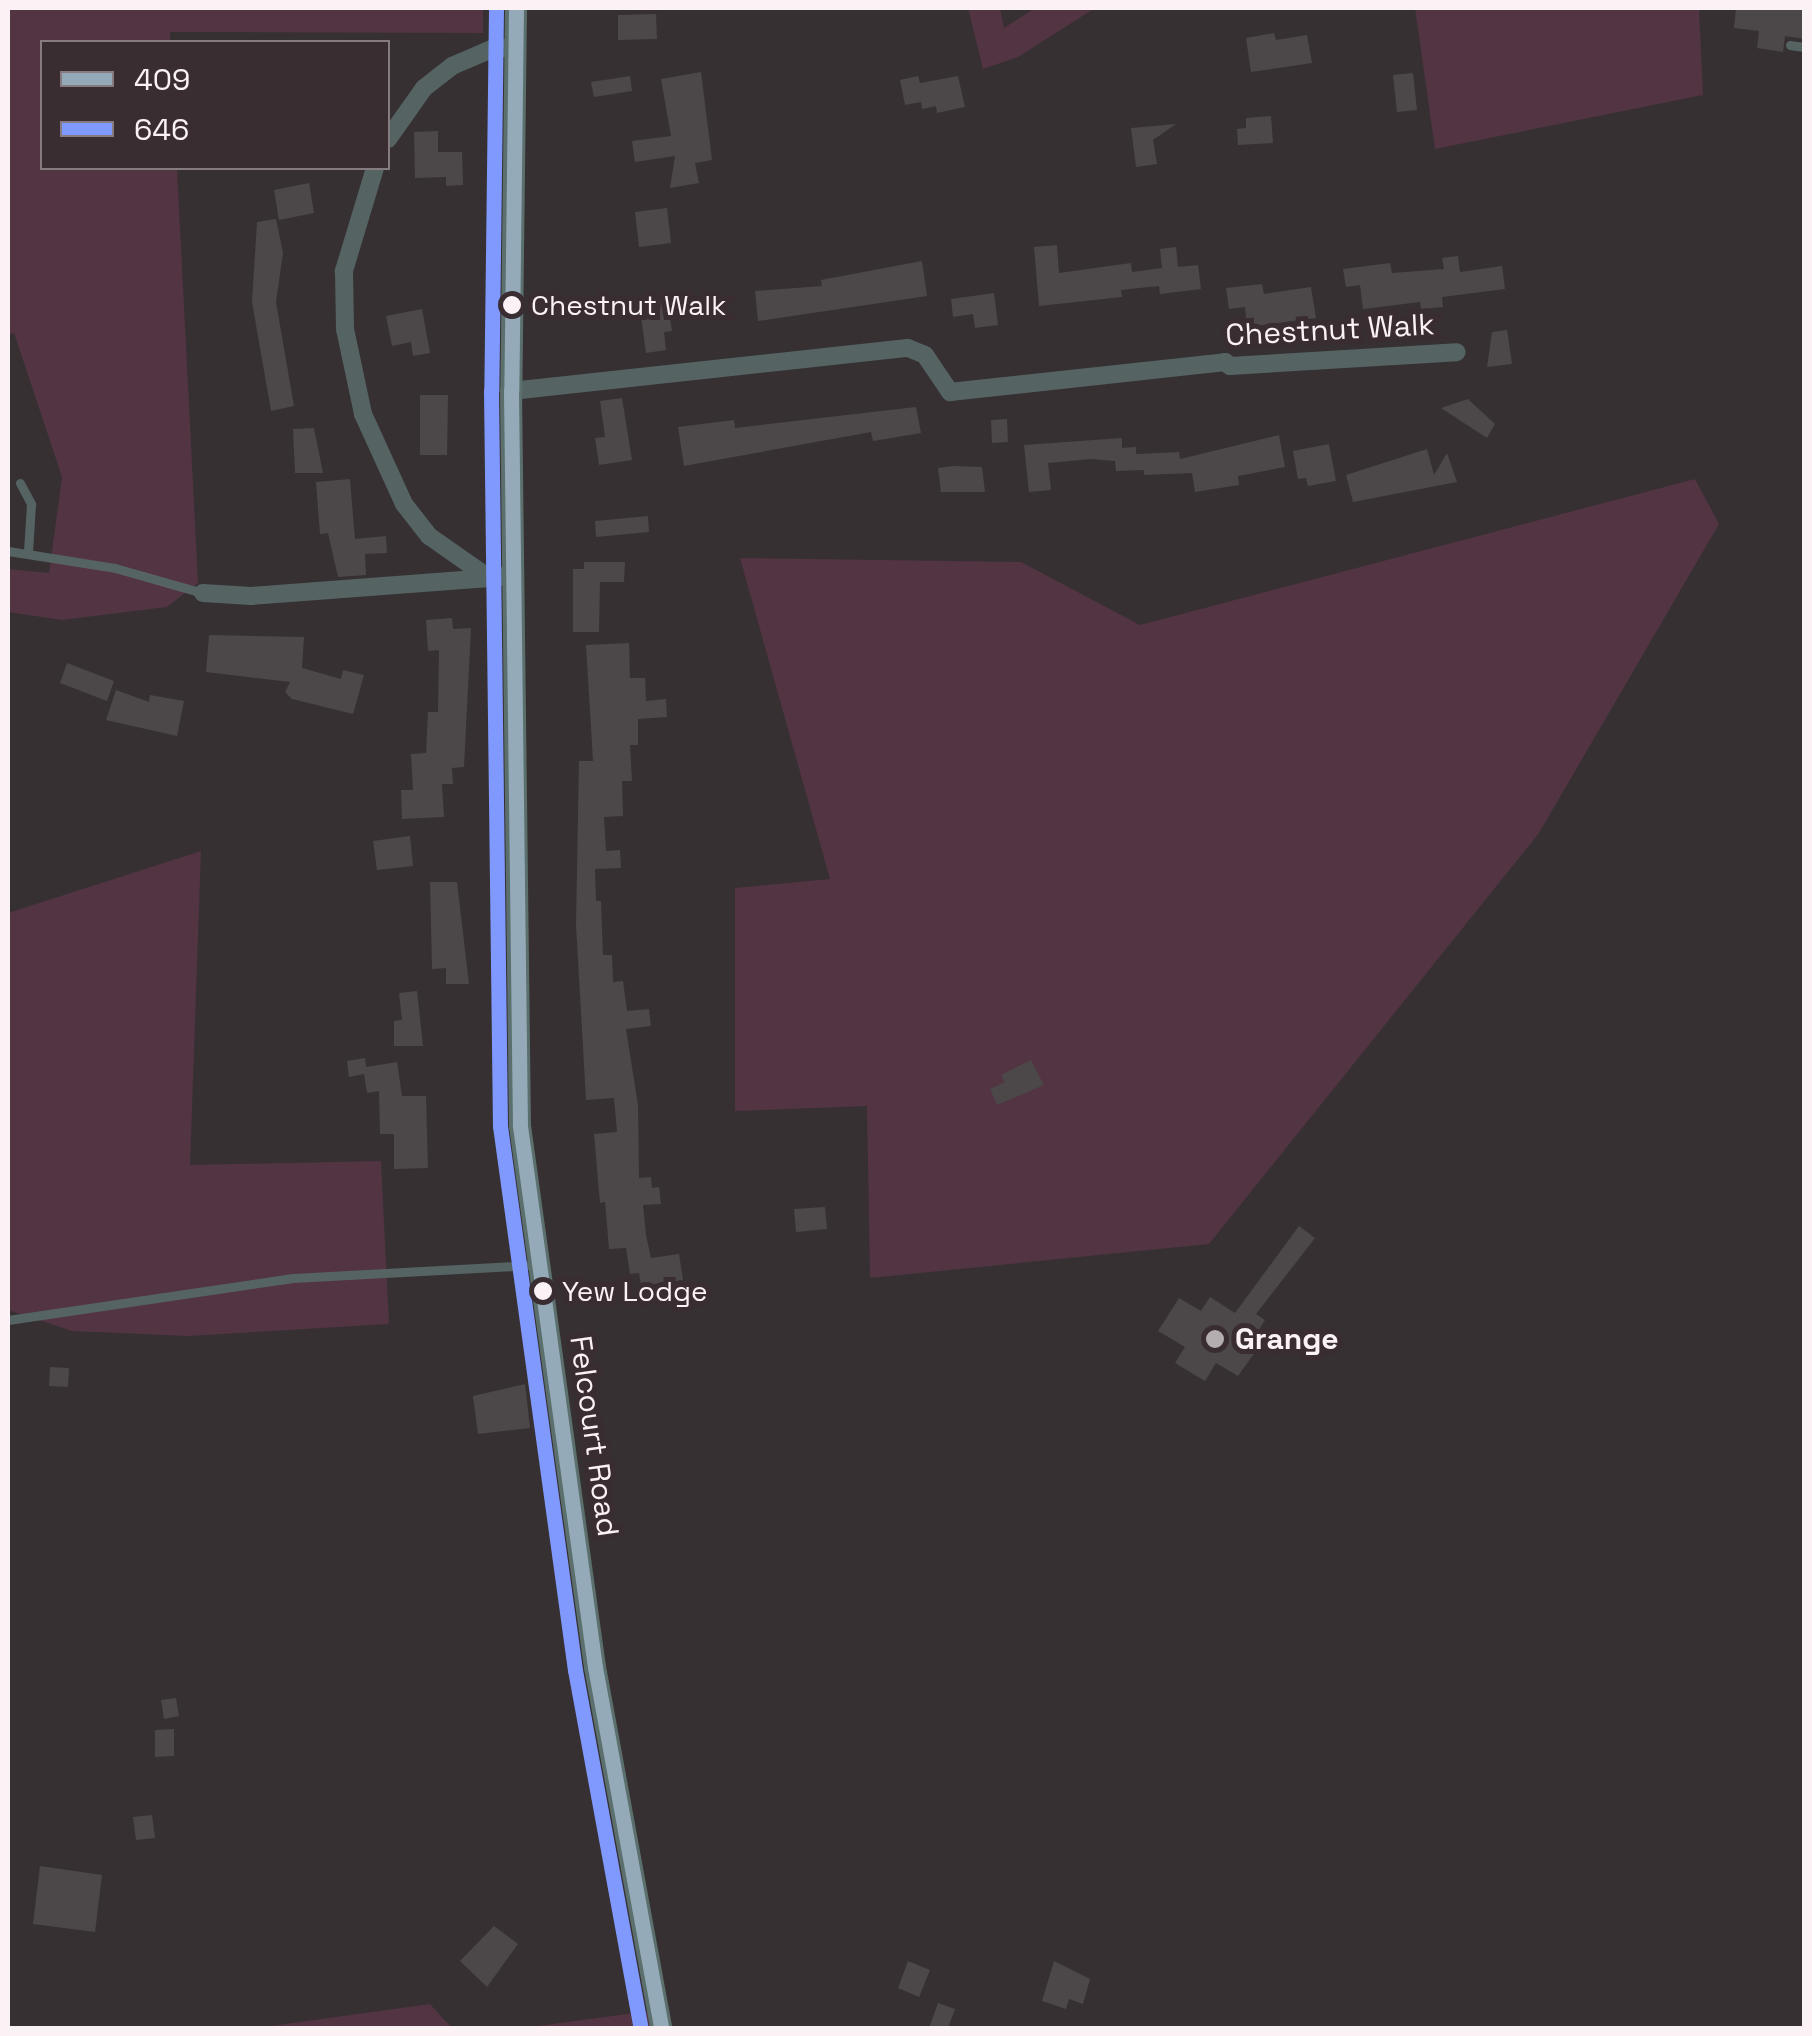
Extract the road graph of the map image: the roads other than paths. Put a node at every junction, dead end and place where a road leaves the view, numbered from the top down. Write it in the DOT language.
graph roads {
  1 [pos="516,8"];
  2 [pos="1790,45"];
  3 [pos="1804,46"];
  4 [pos="516,48"];
  5 [pos="390,136"];
  6 [pos="374,170"];
  7 [pos="1457,352"];
  8 [pos="511,391"];
  9 [pos="20,482"];
  10 [pos="8,551"];
  11 [pos="28,552"];
  12 [pos="514,575"];
  13 [pos="489,578"];
  14 [pos="203,593"];
  15 [pos="540,1265"];
  16 [pos="8,1320"];
  17 [pos="662,2028"];
  1 -- 4 [label="street, Felcourt Road"];
  2 -- 3 [label="lane"];
  4 -- 5 [label="street"];
  4 -- 8 [label="street, Felcourt Road"];
  6 -- 13 [label="street"];
  7 -- 8 [label="street, Chestnut Walk"];
  8 -- 12 [label="street, Felcourt Road"];
  9 -- 11 [label="lane"];
  10 -- 11 [label="lane"];
  11 -- 14 [label="lane"];
  12 -- 13 [label="street"];
  12 -- 15 [label="street, Felcourt Road"];
  13 -- 14 [label="street"];
  15 -- 16 [label="lane"];
  15 -- 17 [label="street, Felcourt Road"];
}
